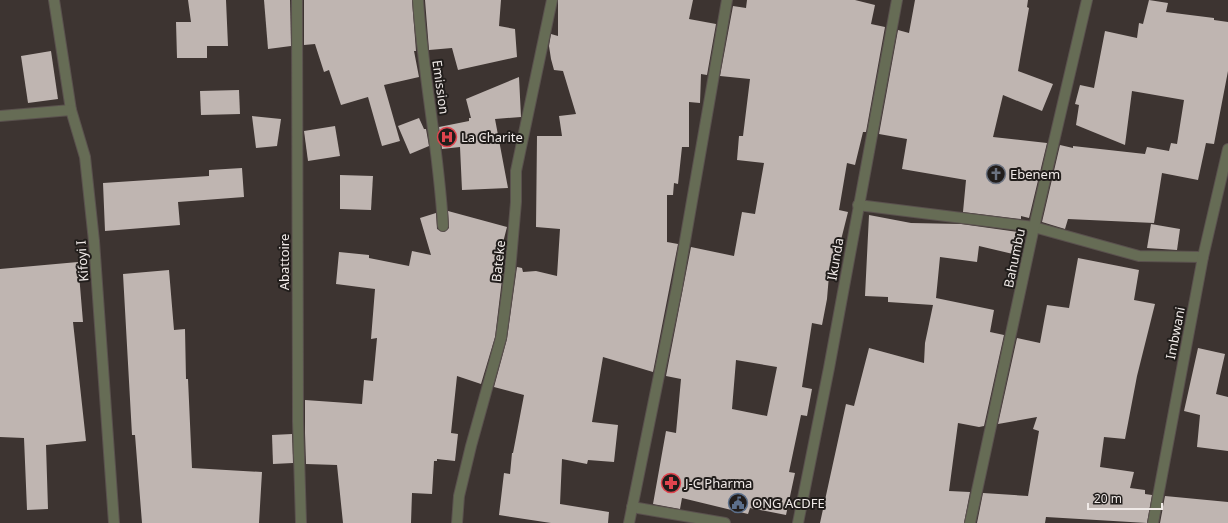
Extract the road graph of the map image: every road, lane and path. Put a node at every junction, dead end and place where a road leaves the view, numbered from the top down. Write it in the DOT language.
graph roads {
  1 [pos="54,0"];
  2 [pos="296,0"];
  3 [pos="418,0"];
  4 [pos="552,0"];
  5 [pos="727,0"];
  6 [pos="897,0"];
  7 [pos="1086,0"];
  8 [pos="71,110"];
  9 [pos="0,116"];
  10 [pos="1228,149"];
  11 [pos="858,205"];
  12 [pos="443,226"];
  13 [pos="1034,227"];
  14 [pos="1203,257"];
  15 [pos="632,507"];
  16 [pos="114,523"];
  17 [pos="301,523"];
  18 [pos="457,523"];
  19 [pos="629,523"];
  20 [pos="725,523"];
  21 [pos="798,523"];
  22 [pos="970,523"];
  23 [pos="1153,523"];
  1 -- 8 [label="street, Kifoyi I"];
  2 -- 17 [label="street, Abattoire"];
  3 -- 12 [label="street, Emission"];
  4 -- 18 [label="street, Bateke"];
  5 -- 15 [label="street"];
  6 -- 11 [label="street, Ikunda"];
  7 -- 13 [label="street, Bahumbu"];
  8 -- 9 [label="street"];
  8 -- 16 [label="street, Kifoyi I"];
  10 -- 14 [label="street, Imbwani"];
  11 -- 13 [label="street"];
  11 -- 21 [label="street, Ikunda"];
  13 -- 14 [label="street"];
  13 -- 22 [label="street, Bahumbu"];
  14 -- 23 [label="street, Imbwani"];
  15 -- 19 [label="street"];
  15 -- 20 [label="street"];
}
